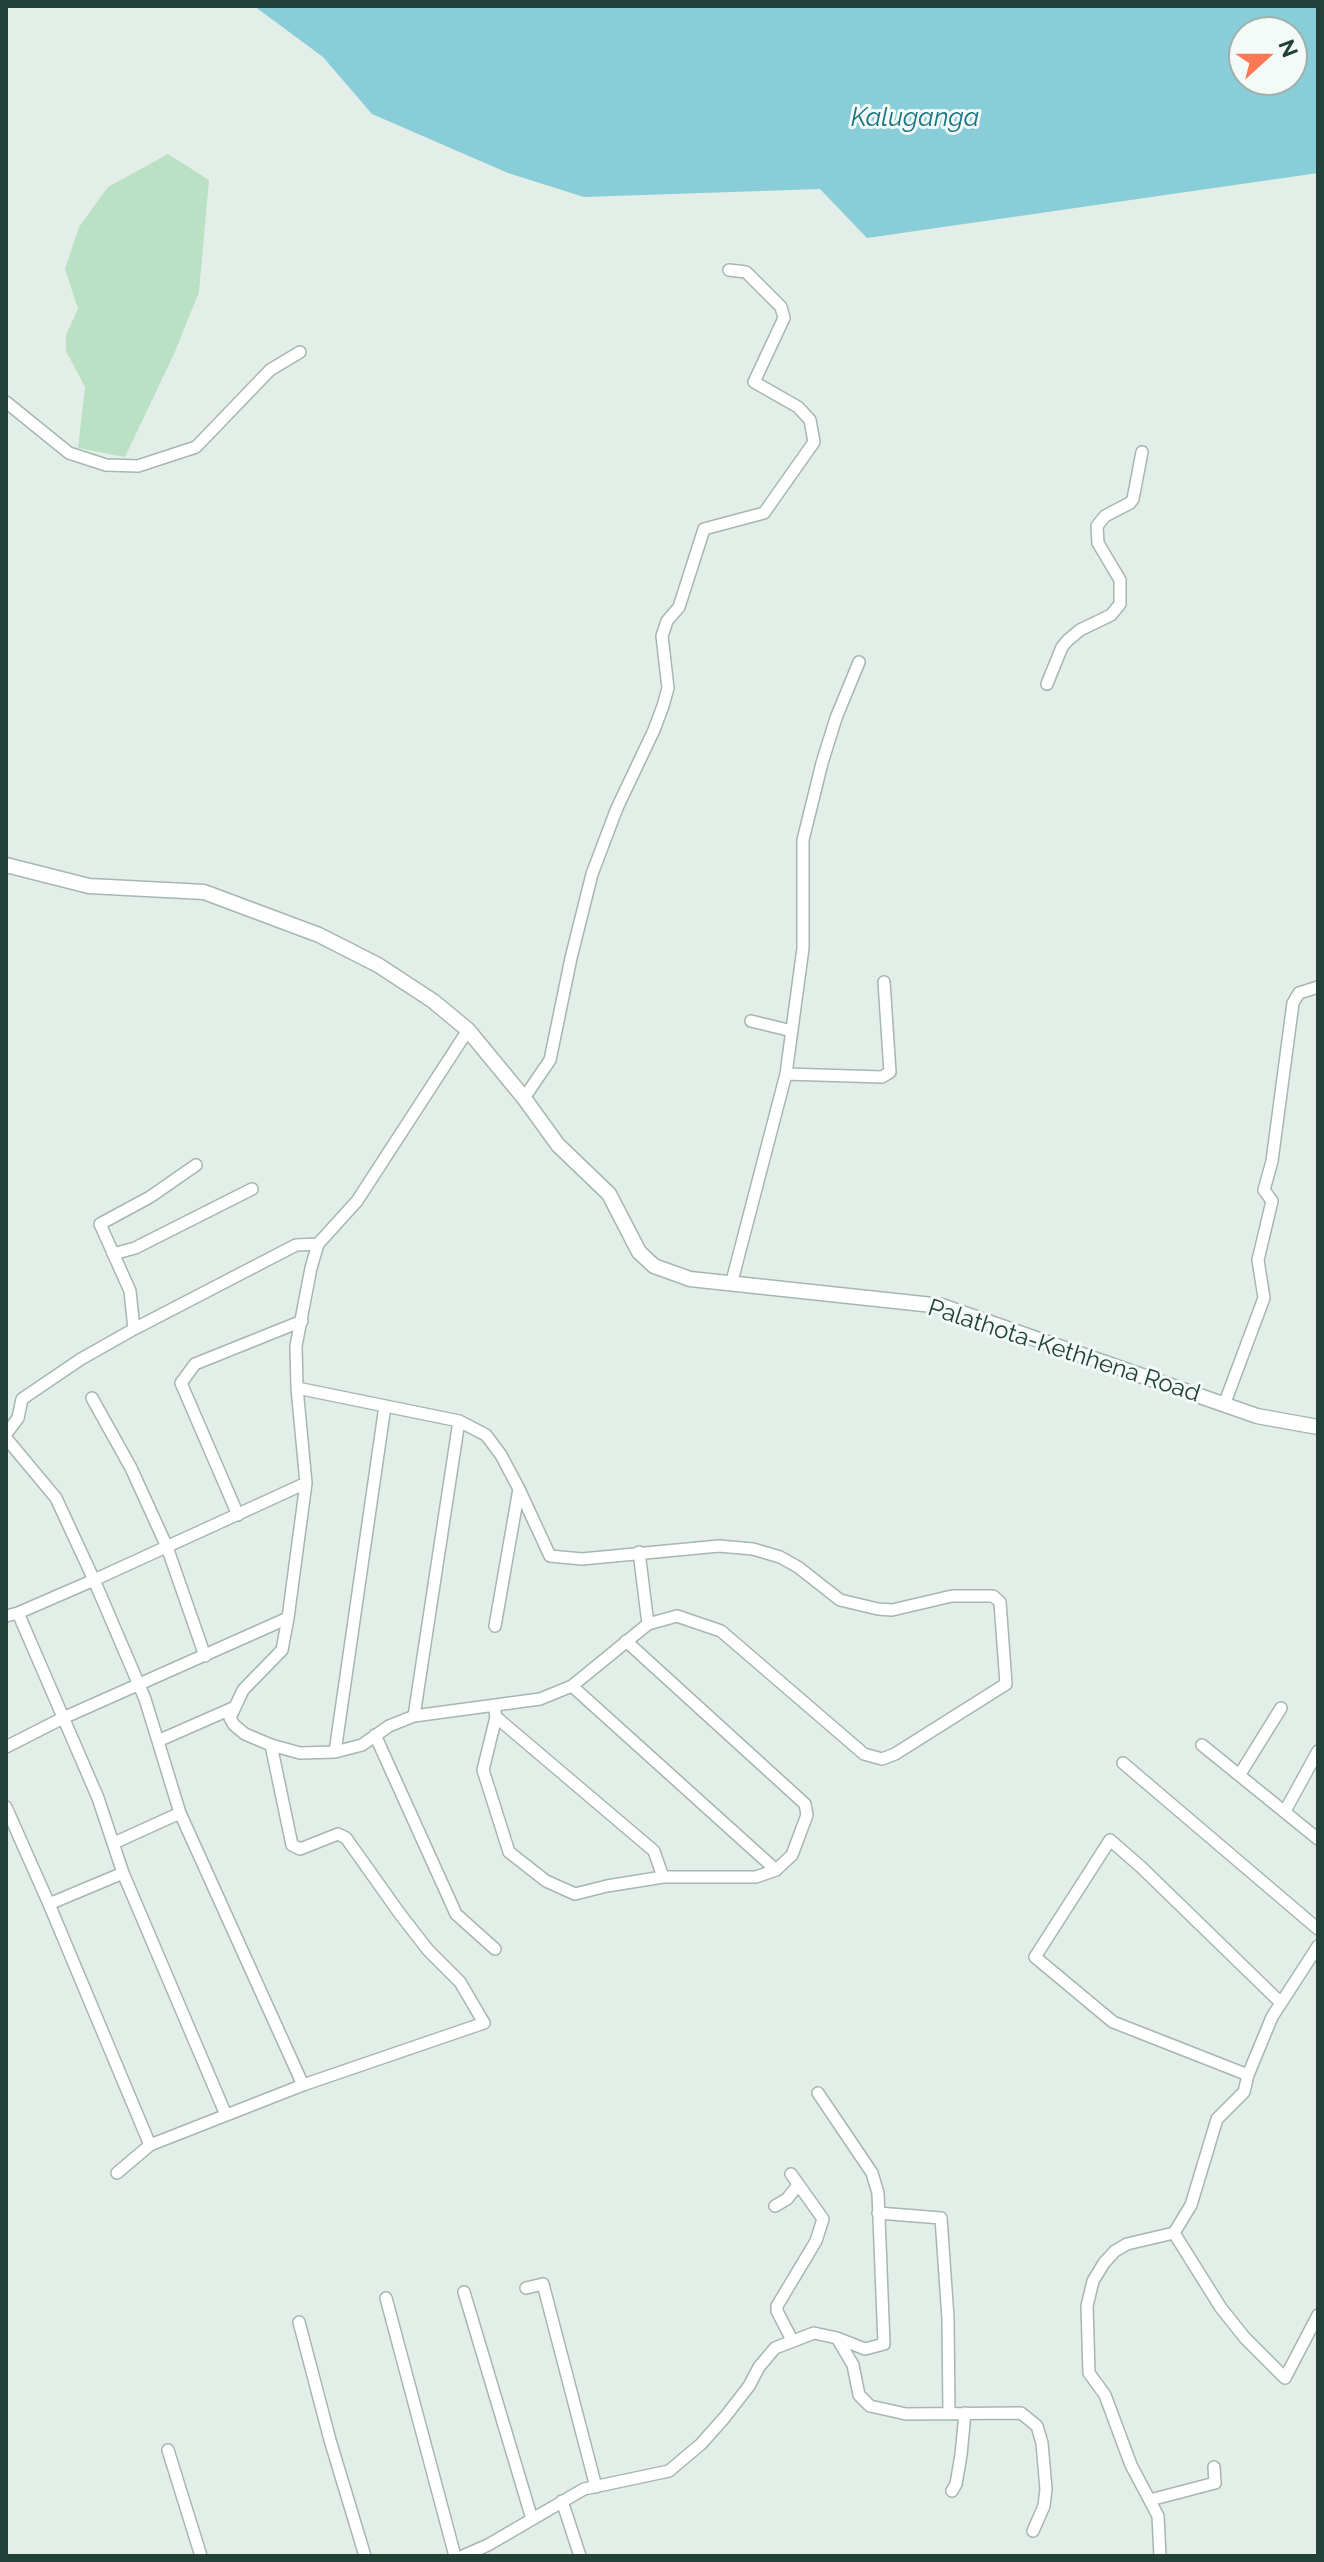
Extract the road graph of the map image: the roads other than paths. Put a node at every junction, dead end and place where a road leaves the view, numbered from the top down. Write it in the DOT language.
graph roads {
  1 [pos="729,270"];
  2 [pos="300,352"];
  3 [pos="6,402"];
  4 [pos="1142,452"];
  5 [pos="859,662"];
  6 [pos="1047,684"];
  7 [pos="6,865"];
  8 [pos="884,982"];
  9 [pos="1318,987"];
  10 [pos="751,1021"];
  11 [pos="468,1030"];
  12 [pos="792,1031"];
  13 [pos="786,1074"];
  14 [pos="524,1098"];
  15 [pos="196,1165"];
  16 [pos="252,1189"];
  17 [pos="318,1244"];
  18 [pos="113,1254"];
  19 [pos="732,1281"];
  20 [pos="302,1321"];
  21 [pos="134,1329"];
  22 [pos="297,1388"];
  23 [pos="92,1398"];
  24 [pos="1224,1405"];
  25 [pos="385,1406"];
  26 [pos="459,1421"];
  27 [pos="1318,1427"];
  28 [pos="6,1436"];
  29 [pos="306,1483"];
  30 [pos="519,1489"];
  31 [pos="238,1515"];
  32 [pos="167,1547"];
  33 [pos="639,1552"];
  34 [pos="94,1580"];
  35 [pos="12,1615"];
  36 [pos="288,1618"];
  37 [pos="648,1624"];
  38 [pos="495,1626"];
  39 [pos="626,1641"];
  40 [pos="205,1656"];
  41 [pos="139,1685"];
  42 [pos="572,1686"];
  43 [pos="233,1708"];
  44 [pos="1281,1708"];
  45 [pos="495,1712"];
  46 [pos="414,1716"];
  47 [pos="63,1718"];
  48 [pos="375,1735"];
  49 [pos="160,1740"];
  50 [pos="271,1745"];
  51 [pos="1202,1745"];
  52 [pos="6,1747"];
  53 [pos="1318,1751"];
  54 [pos="335,1752"];
  55 [pos="1123,1763"];
  56 [pos="1240,1774"];
  57 [pos="6,1807"];
  58 [pos="1285,1811"];
  59 [pos="180,1813"];
  60 [pos="1317,1835"];
  61 [pos="114,1843"];
  62 [pos="776,1870"];
  63 [pos="123,1873"];
  64 [pos="663,1877"];
  65 [pos="49,1904"];
  66 [pos="1318,1929"];
  67 [pos="1318,1946"];
  68 [pos="495,1949"];
  69 [pos="1281,2003"];
  70 [pos="1248,2075"];
  71 [pos="303,2085"];
  72 [pos="818,2093"];
  73 [pos="226,2115"];
  74 [pos="150,2145"];
  75 [pos="117,2173"];
  76 [pos="791,2174"];
  77 [pos="798,2185"];
  78 [pos="775,2206"];
  79 [pos="878,2213"];
  80 [pos="1174,2233"];
  81 [pos="526,2288"];
  82 [pos="464,2292"];
  83 [pos="386,2298"];
  84 [pos="1318,2315"];
  85 [pos="299,2322"];
  86 [pos="837,2338"];
  87 [pos="792,2340"];
  88 [pos="949,2413"];
  89 [pos="965,2413"];
  90 [pos="168,2450"];
  91 [pos="1214,2467"];
  92 [pos="596,2487"];
  93 [pos="952,2491"];
  94 [pos="1150,2500"];
  95 [pos="562,2501"];
  96 [pos="532,2519"];
  97 [pos="1033,2531"];
  98 [pos="201,2556"];
  99 [pos="365,2556"];
  100 [pos="455,2556"];
  101 [pos="463,2556"];
  102 [pos="580,2556"];
  103 [pos="1160,2556"];
  1 -- 14 [label="street"];
  2 -- 3 [label="street"];
  4 -- 6 [label="street"];
  5 -- 12 [label="street"];
  7 -- 11 [label="street, Palathota-Kethhena Road"];
  8 -- 13 [label="street"];
  9 -- 24 [label="street"];
  10 -- 12 [label="street"];
  11 -- 14 [label="street, Palathota-Kethhena Road"];
  11 -- 17 [label="street"];
  12 -- 13 [label="street"];
  13 -- 19 [label="street"];
  14 -- 19 [label="street, Palathota-Kethhena Road"];
  15 -- 18 [label="street"];
  16 -- 18 [label="street"];
  17 -- 20 [label="street"];
  17 -- 21 [label="street"];
  18 -- 21 [label="street"];
  19 -- 24 [label="street, Palathota-Kethhena Road"];
  20 -- 22 [label="street"];
  20 -- 31 [label="street"];
  21 -- 28 [label="street"];
  22 -- 25 [label="street"];
  22 -- 29 [label="street"];
  23 -- 32 [label="street"];
  24 -- 27 [label="street, Palathota-Kethhena Road"];
  25 -- 26 [label="street"];
  25 -- 54 [label="street"];
  26 -- 30 [label="street"];
  26 -- 46 [label="street"];
  28 -- 34 [label="street"];
  29 -- 31 [label="street"];
  29 -- 36 [label="street"];
  30 -- 33 [label="street"];
  30 -- 38 [label="street"];
  31 -- 32 [label="street"];
  32 -- 34 [label="street"];
  32 -- 40 [label="street"];
  33 -- 37 [label="street"];
  33 -- 37 [label="street"];
  34 -- 35 [label="street"];
  34 -- 41 [label="street"];
  35 -- 47 [label="street"];
  36 -- 40 [label="street"];
  36 -- 43 [label="street"];
  37 -- 39 [label="street"];
  39 -- 42 [label="street"];
  39 -- 62 [label="street"];
  40 -- 41 [label="street"];
  41 -- 47 [label="street"];
  41 -- 49 [label="street"];
  42 -- 45 [label="street"];
  42 -- 62 [label="street"];
  43 -- 49 [label="street"];
  43 -- 50 [label="street"];
  44 -- 56 [label="street"];
  45 -- 46 [label="street"];
  45 -- 64 [label="street"];
  45 -- 64 [label="street"];
  46 -- 48 [label="street"];
  47 -- 52 [label="street"];
  47 -- 61 [label="street"];
  48 -- 54 [label="street"];
  48 -- 68 [label="street"];
  49 -- 59 [label="street"];
  50 -- 54 [label="street"];
  50 -- 71 [label="street"];
  51 -- 56 [label="street"];
  53 -- 58 [label="street"];
  55 -- 66 [label="street"];
  56 -- 58 [label="street"];
  57 -- 65 [label="street"];
  58 -- 60 [label="street"];
  59 -- 61 [label="street"];
  59 -- 71 [label="street"];
  61 -- 63 [label="street"];
  62 -- 64 [label="street"];
  63 -- 65 [label="street"];
  63 -- 73 [label="street"];
  65 -- 74 [label="street"];
  67 -- 69 [label="street"];
  69 -- 70 [label="street"];
  69 -- 70 [label="street"];
  70 -- 80 [label="street"];
  71 -- 73 [label="street"];
  72 -- 79 [label="street"];
  73 -- 74 [label="street"];
  74 -- 75 [label="street"];
  76 -- 77 [label="street"];
  77 -- 78 [label="street"];
  77 -- 87 [label="street"];
  79 -- 86 [label="street"];
  79 -- 88 [label="street"];
  80 -- 84 [label="street"];
  80 -- 94 [label="street"];
  81 -- 92 [label="street"];
  82 -- 96 [label="street"];
  83 -- 100 [label="street"];
  85 -- 99 [label="street"];
  86 -- 87 [label="street"];
  86 -- 88 [label="street"];
  87 -- 92 [label="street"];
  88 -- 89 [label="street"];
  89 -- 93 [label="street"];
  89 -- 97 [label="street"];
  90 -- 98 [label="street"];
  91 -- 94 [label="street"];
  92 -- 95 [label="street"];
  94 -- 103 [label="street"];
  95 -- 96 [label="street"];
  95 -- 102 [label="street"];
  96 -- 101 [label="street"];
}
